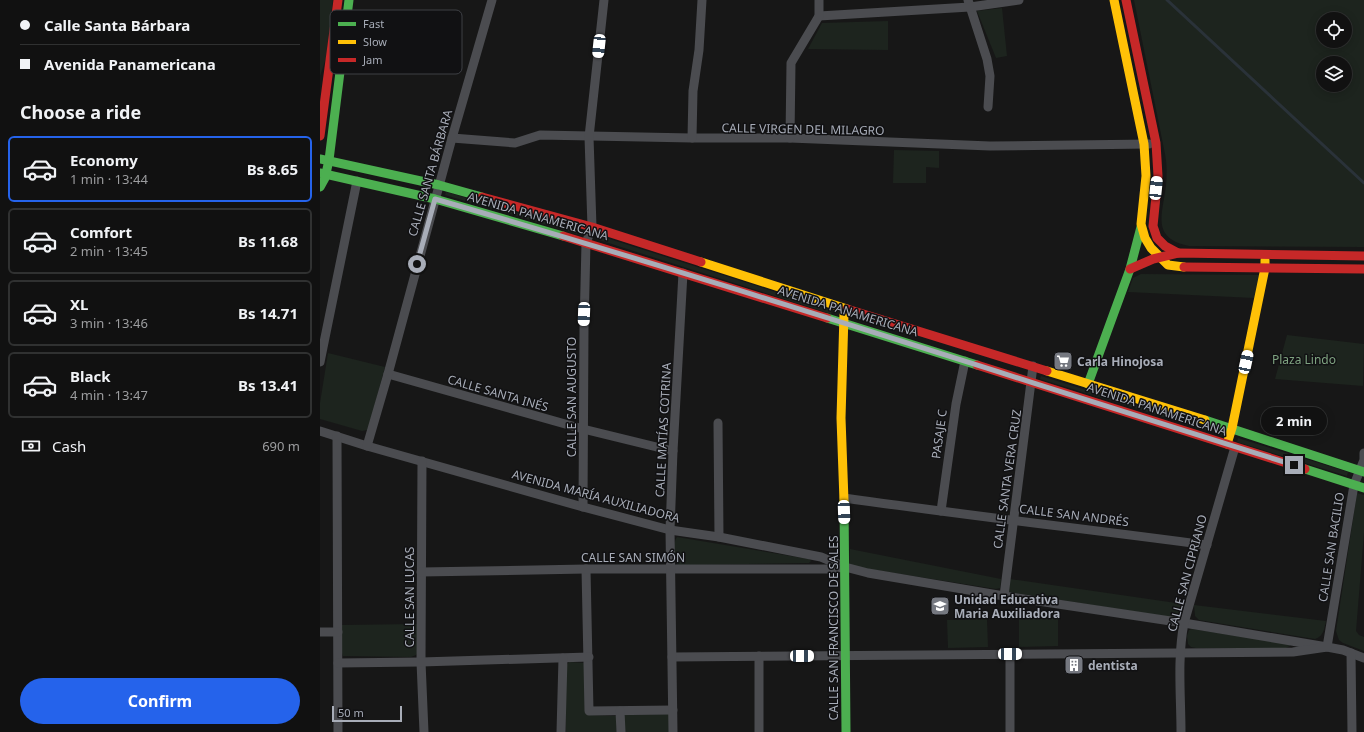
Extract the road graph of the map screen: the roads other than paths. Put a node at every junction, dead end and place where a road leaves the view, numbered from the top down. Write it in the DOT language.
graph roads {
  1 [pos="338,0"];
  2 [pos="349,0"];
  3 [pos="492,0"];
  4 [pos="604,0"];
  5 [pos="702,0"];
  6 [pos="820,0"];
  7 [pos="1019,0"];
  8 [pos="1114,0"];
  9 [pos="1126,0"];
  10 [pos="969,3"];
  11 [pos="337,10"];
  12 [pos="348,10"];
  13 [pos="819,16"];
  14 [pos="330,66"];
  15 [pos="340,74"];
  16 [pos="328,82"];
  17 [pos="320,100"];
  18 [pos="988,107"];
  19 [pos="320,136"];
  20 [pos="589,137"];
  21 [pos="452,138"];
  22 [pos="692,138"];
  23 [pos="790,138"];
  24 [pos="1156,143"];
  25 [pos="1144,144"];
  26 [pos="324,160"];
  27 [pos="323,173"];
  28 [pos="357,181"];
  29 [pos="439,185"];
  30 [pos="320,187"];
  31 [pos="435,199"];
  32 [pos="1141,224"];
  33 [pos="592,227"];
  34 [pos="586,242"];
  35 [pos="1178,254"];
  36 [pos="1265,254"];
  37 [pos="1364,256"];
  38 [pos="1160,257"];
  39 [pos="1265,268"];
  40 [pos="1130,269"];
  41 [pos="1364,269"];
  42 [pos="683,273"];
  43 [pos="845,308"];
  44 [pos="843,322"];
  45 [pos="965,361"];
  46 [pos="320,362"];
  47 [pos="1033,366"];
  48 [pos="388,374"];
  49 [pos="1032,382"];
  50 [pos="1088,384"];
  51 [pos="718,423"];
  52 [pos="1232,428"];
  53 [pos="583,429"];
  54 [pos="320,431"];
  55 [pos="337,436"];
  56 [pos="1231,445"];
  57 [pos="367,446"];
  58 [pos="672,451"];
  59 [pos="1364,453"];
  60 [pos="422,461"];
  61 [pos="1362,471"];
  62 [pos="1354,485"];
  63 [pos="1364,488"];
  64 [pos="844,498"];
  65 [pos="583,507"];
  66 [pos="941,512"];
  67 [pos="1013,519"];
  68 [pos="670,530"];
  69 [pos="719,537"];
  70 [pos="1207,545"];
  71 [pos="845,567"];
  72 [pos="586,569"];
  73 [pos="671,569"];
  74 [pos="421,572"];
  75 [pos="1004,596"];
  76 [pos="1184,623"];
  77 [pos="320,632"];
  78 [pos="338,632"];
  79 [pos="1327,647"];
  80 [pos="1180,653"];
  81 [pos="1351,653"];
  82 [pos="1010,654"];
  83 [pos="759,656"];
  84 [pos="845,656"];
  85 [pos="589,657"];
  86 [pos="672,657"];
  87 [pos="563,658"];
  88 [pos="1364,658"];
  89 [pos="421,662"];
  90 [pos="338,663"];
  91 [pos="673,710"];
  92 [pos="620,711"];
  93 [pos="338,732"];
  94 [pos="424,732"];
  95 [pos="561,732"];
  96 [pos="621,732"];
  97 [pos="673,732"];
  98 [pos="759,732"];
  99 [pos="846,732"];
  100 [pos="1010,732"];
  101 [pos="1181,732"];
  102 [pos="1352,732"];
  1 -- 11 [label="main road"];
  2 -- 12 [label="main road"];
  3 -- 21 [label="street, CALLE SANTA BÁRBARA"];
  4 -- 20 [label="street, CALLE SAN AUGUSTO"];
  5 -- 22 [label="street"];
  6 -- 13 [label="street"];
  7 -- 10 [label="street"];
  8 -- 25 [label="main road"];
  9 -- 24 [label="main road"];
  10 -- 13 [label="street"];
  10 -- 18 [label="street"];
  13 -- 23 [label="street"];
  14 -- 16 [label="main road"];
  15 -- 26 [label="main road"];
  16 -- 17 [label="main road"];
  16 -- 19 [label="main road"];
  20 -- 21 [label="street, CALLE VIRGEN DEL MILAGRO"];
  20 -- 22 [label="street, CALLE VIRGEN DEL MILAGRO"];
  20 -- 33 [label="street, CALLE SAN AUGUSTO"];
  21 -- 29 [label="street, CALLE SANTA BÁRBARA"];
  22 -- 23 [label="street, CALLE VIRGEN DEL MILAGRO"];
  23 -- 25 [label="street, CALLE VIRGEN DEL MILAGRO"];
  24 -- 25 [label="street, CALLE VIRGEN DEL MILAGRO"];
  24 -- 35 [label="main road"];
  25 -- 32 [label="main road"];
  26 -- 27 [label="main road"];
  26 -- 29 [label="main road, AVENIDA PANAMERICANA"];
  27 -- 28 [label="main road, AVENIDA PANAMERICANA"];
  27 -- 30 [label="main road"];
  28 -- 31 [label="main road, AVENIDA PANAMERICANA"];
  28 -- 46 [label="street"];
  29 -- 31 [label="street, CALLE SANTA BÁRBARA"];
  29 -- 33 [label="main road, AVENIDA PANAMERICANA"];
  31 -- 34 [label="main road, AVENIDA PANAMERICANA"];
  31 -- 48 [label="street, CALLE SANTA BÁRBARA"];
  32 -- 38 [label="main road"];
  32 -- 40 [label="main road"];
  33 -- 34 [label="street, CALLE SAN AUGUSTO"];
  33 -- 43 [label="main road, AVENIDA PANAMERICANA"];
  34 -- 42 [label="main road, AVENIDA PANAMERICANA"];
  34 -- 53 [label="street, CALLE SAN AUGUSTO"];
  35 -- 36 [label="main road"];
  35 -- 38 [label="main road"];
  36 -- 37 [label="main road"];
  36 -- 39 [label="main road, CALLE SAN CIPRIANO"];
  38 -- 39 [label="main road"];
  38 -- 40 [label="main road"];
  39 -- 41 [label="main road"];
  39 -- 52 [label="main road, CALLE SAN CIPRIANO"];
  40 -- 50 [label="main road"];
  42 -- 44 [label="main road, AVENIDA PANAMERICANA"];
  42 -- 58 [label="street, CALLE MATÍAS COTRINA"];
  43 -- 44 [label="main road, CALLE SAN FRANCISCO DE SALES"];
  43 -- 47 [label="main road, AVENIDA PANAMERICANA"];
  44 -- 45 [label="main road, AVENIDA PANAMERICANA"];
  44 -- 64 [label="main road, CALLE SAN FRANCISCO DE SALES"];
  45 -- 49 [label="main road, AVENIDA PANAMERICANA"];
  45 -- 66 [label="street, PASAJE C"];
  47 -- 49 [label="street, CALLE SANTA VERA CRUZ"];
  47 -- 50 [label="main road, AVENIDA PANAMERICANA"];
  48 -- 53 [label="street, CALLE SANTA INÉS"];
  48 -- 57 [label="street, CALLE SANTA BÁRBARA"];
  49 -- 56 [label="main road, AVENIDA PANAMERICANA"];
  49 -- 67 [label="street, CALLE SANTA VERA CRUZ"];
  50 -- 52 [label="main road, AVENIDA PANAMERICANA"];
  51 -- 69 [label="street"];
  52 -- 56 [label="main road, CALLE SAN CIPRIANO"];
  52 -- 61 [label="main road, AVENIDA PANAMERICANA"];
  53 -- 58 [label="street, CALLE SANTA INÉS"];
  53 -- 65 [label="street, CALLE SAN AUGUSTO"];
  54 -- 55 [label="street, AVENIDA MARÍA AUXILIADORA"];
  55 -- 57 [label="street, AVENIDA MARÍA AUXILIADORA"];
  55 -- 78 [label="street"];
  56 -- 62 [label="main road, AVENIDA PANAMERICANA"];
  56 -- 70 [label="street, CALLE SAN CIPRIANO"];
  57 -- 60 [label="street, AVENIDA MARÍA AUXILIADORA"];
  58 -- 68 [label="street, CALLE MATÍAS COTRINA"];
  59 -- 61 [label="street, CALLE SAN BACILIO"];
  60 -- 65 [label="street, AVENIDA MARÍA AUXILIADORA"];
  60 -- 74 [label="street, CALLE SAN LUCAS"];
  61 -- 62 [label="street, CALLE SAN BACILIO"];
  62 -- 63 [label="main road, AVENIDA PANAMERICANA"];
  62 -- 79 [label="street, CALLE SAN BACILIO"];
  64 -- 66 [label="street, CALLE SAN ANDRÉS"];
  64 -- 71 [label="main road, CALLE SAN FRANCISCO DE SALES"];
  65 -- 68 [label="street, AVENIDA MARÍA AUXILIADORA"];
  66 -- 67 [label="street, CALLE SAN ANDRÉS"];
  67 -- 70 [label="street, CALLE SAN ANDRÉS"];
  67 -- 75 [label="street, CALLE SANTA VERA CRUZ"];
  68 -- 69 [label="street, AVENIDA MARÍA AUXILIADORA"];
  68 -- 73 [label="street, CALLE MATÍAS COTRINA"];
  69 -- 71 [label="street, AVENIDA MARÍA AUXILIADORA"];
  70 -- 76 [label="street, CALLE SAN CIPRIANO"];
  71 -- 73 [label="street, CALLE SAN SIMÓN"];
  71 -- 75 [label="street, AVENIDA MARÍA AUXILIADORA"];
  71 -- 84 [label="main road, CALLE SAN FRANCISCO DE SALES"];
  72 -- 73 [label="street, CALLE SAN SIMÓN"];
  72 -- 74 [label="street, CALLE SAN SIMÓN"];
  72 -- 85 [label="street"];
  73 -- 86 [label="street, CALLE MATÍAS COTRINA"];
  74 -- 89 [label="street, CALLE SAN LUCAS"];
  75 -- 76 [label="street, AVENIDA MARÍA AUXILIADORA"];
  76 -- 79 [label="street, AVENIDA MARÍA AUXILIADORA"];
  76 -- 80 [label="street, CALLE SAN CIPRIANO"];
  77 -- 78 [label="street"];
  78 -- 90 [label="street"];
  79 -- 80 [label="street"];
  79 -- 81 [label="street, AVENIDA MARÍA AUXILIADORA"];
  80 -- 82 [label="street"];
  80 -- 101 [label="street, CALLE SAN CIPRIANO"];
  81 -- 88 [label="street, AVENIDA MARÍA AUXILIADORA"];
  81 -- 102 [label="street"];
  82 -- 84 [label="street"];
  82 -- 100 [label="street"];
  83 -- 84 [label="street"];
  83 -- 86 [label="street"];
  83 -- 98 [label="street"];
  84 -- 99 [label="main road, CALLE SAN FRANCISCO DE SALES"];
  85 -- 87 [label="street"];
  85 -- 92 [label="street"];
  86 -- 91 [label="street, CALLE MATÍAS COTRINA"];
  87 -- 89 [label="street"];
  87 -- 95 [label="street"];
  89 -- 90 [label="street"];
  89 -- 94 [label="street, CALLE SAN LUCAS"];
  90 -- 93 [label="street"];
  91 -- 92 [label="street"];
  91 -- 97 [label="street, CALLE MATÍAS COTRINA"];
  92 -- 96 [label="street"];
}
